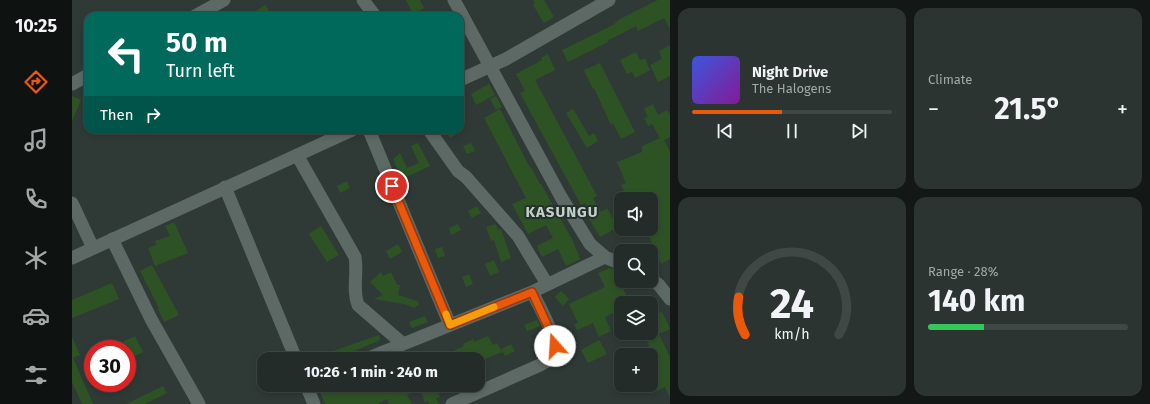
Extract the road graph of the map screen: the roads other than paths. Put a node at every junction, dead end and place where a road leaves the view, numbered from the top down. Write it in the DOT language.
graph roads {
  1 [pos="224,0"];
  2 [pos="363,0"];
  3 [pos="454,0"];
  4 [pos="609,0"];
  5 [pos="202,12"];
  6 [pos="372,12"];
  7 [pos="461,12"];
  8 [pos="464,18"];
  9 [pos="490,66"];
  10 [pos="84,77"];
  11 [pos="464,78"];
  12 [pos="72,84"];
  13 [pos="343,134"];
  14 [pos="371,134"];
  15 [pos="432,134"];
  16 [pos="297,155"];
  17 [pos="226,187"];
  18 [pos="72,203"];
  19 [pos="112,239"];
  20 [pos="93,248"];
  21 [pos="605,257"];
  22 [pos="72,258"];
  23 [pos="614,261"];
  24 [pos="547,284"];
  25 [pos="658,284"];
  26 [pos="532,292"];
  27 [pos="670,299"];
  28 [pos="450,325"];
  29 [pos="403,344"];
  30 [pos="293,352"];
  31 [pos="383,352"];
  32 [pos="310,392"];
  33 [pos="199,404"];
  34 [pos="314,404"];
  35 [pos="452,404"];
  1 -- 5 [label="street"];
  2 -- 6 [label="street"];
  3 -- 7 [label="street"];
  4 -- 9 [label="street"];
  8 -- 9 [label="street"];
  9 -- 11 [label="street"];
  9 -- 21 [label="street"];
  10 -- 12 [label="street"];
  13 -- 16 [label="street"];
  14 -- 28 [label="street"];
  15 -- 24 [label="street"];
  16 -- 17 [label="street"];
  16 -- 29 [label="street"];
  17 -- 19 [label="street"];
  17 -- 30 [label="street"];
  18 -- 20 [label="street"];
  19 -- 20 [label="street"];
  19 -- 33 [label="street"];
  20 -- 22 [label="street"];
  21 -- 23 [label="street"];
  21 -- 24 [label="street"];
  24 -- 26 [label="street"];
  25 -- 27 [label="street"];
  26 -- 28 [label="street"];
  26 -- 35 [label="street"];
  28 -- 29 [label="street"];
  29 -- 31 [label="street"];
  32 -- 34 [label="street"];
}
